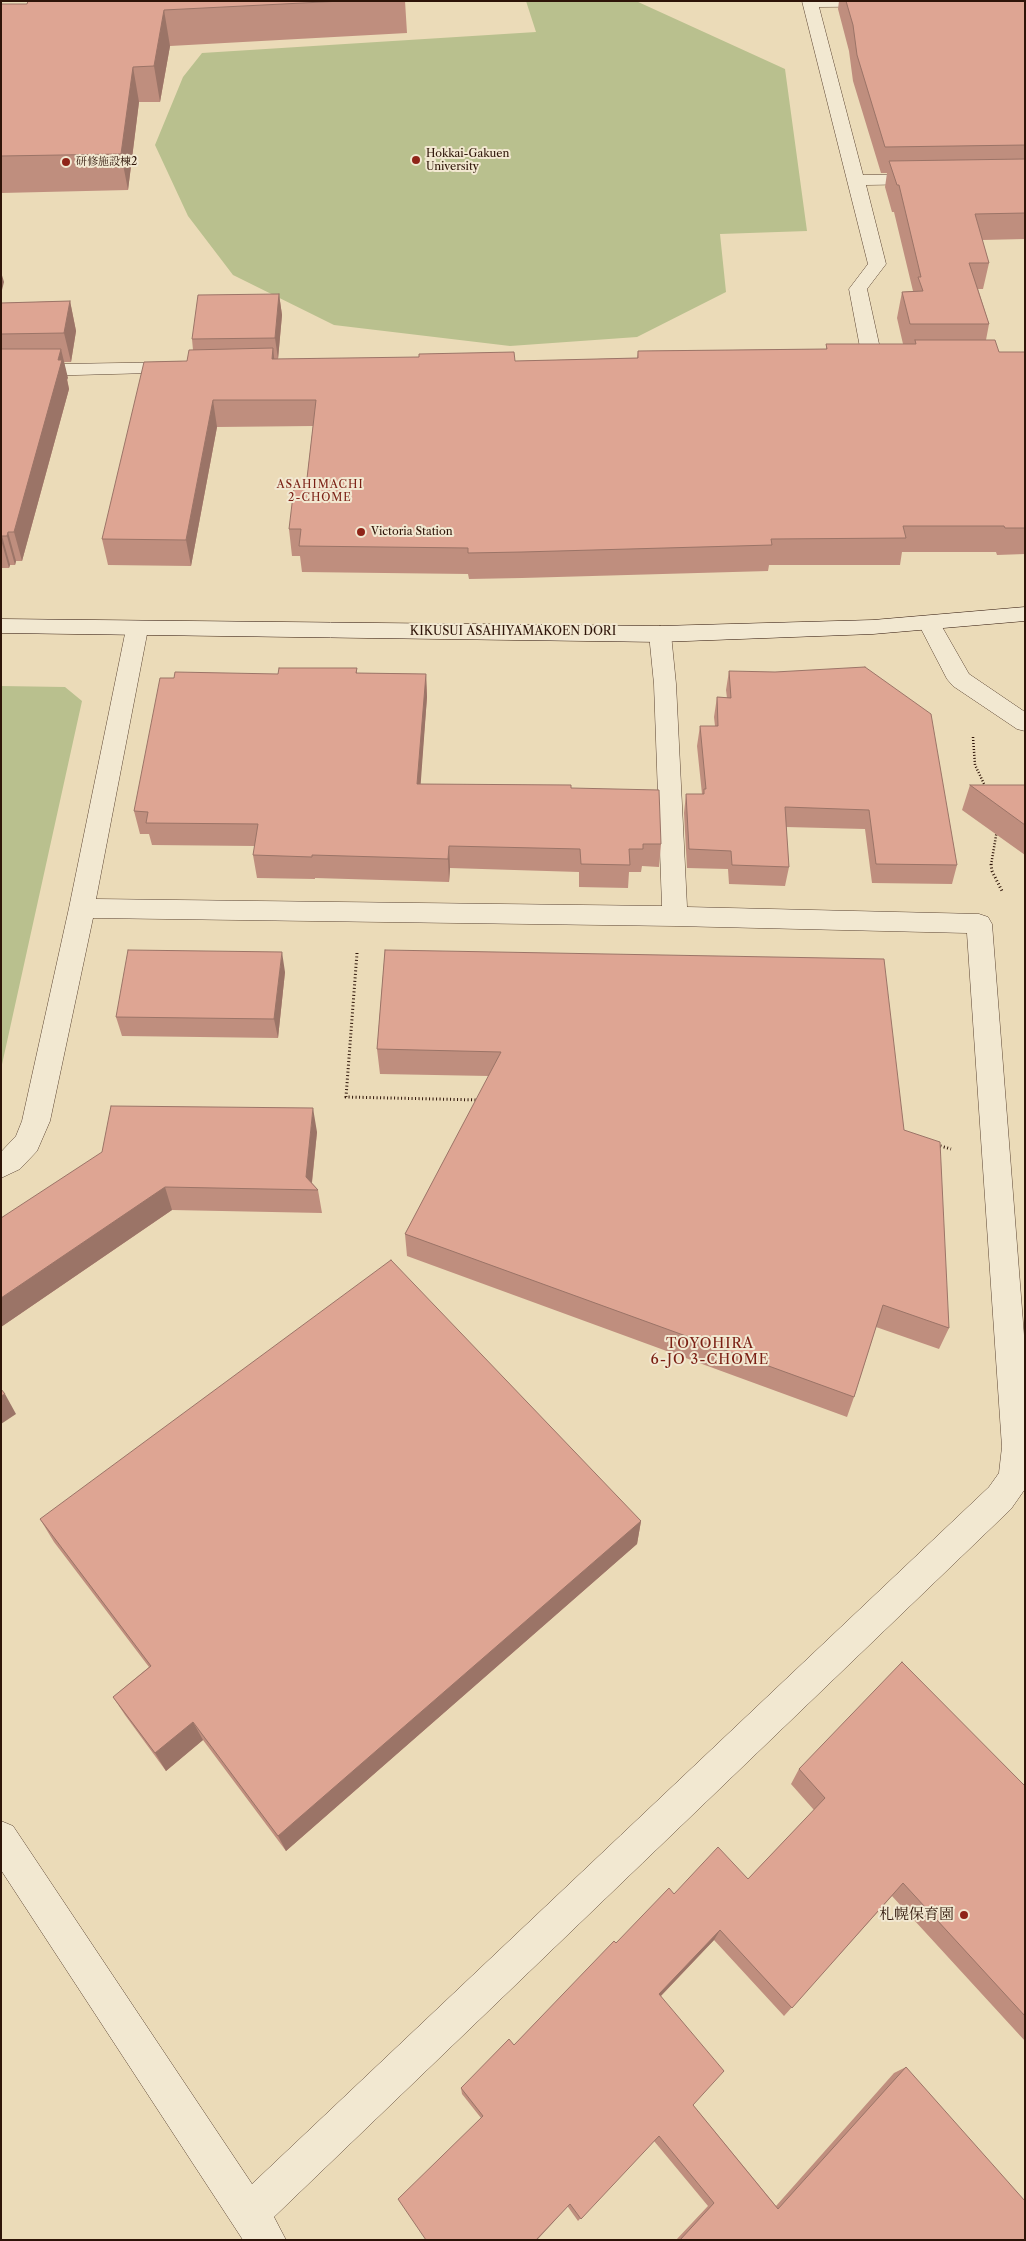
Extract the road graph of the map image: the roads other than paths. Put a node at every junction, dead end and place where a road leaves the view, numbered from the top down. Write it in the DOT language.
graph roads {
  1 [pos="925,1"];
  2 [pos="810,2"];
  3 [pos="940,178"];
  4 [pos="855,180"];
  5 [pos="872,358"];
  6 [pos="852,359"];
  7 [pos="910,359"];
  8 [pos="199,368"];
  9 [pos="1,371"];
  10 [pos="1025,614"];
  11 [pos="929,624"];
  12 [pos="1,626"];
  13 [pos="137,629"];
  14 [pos="660,634"];
  15 [pos="1025,723"];
  16 [pos="82,908"];
  17 [pos="675,916"];
  18 [pos="1,1166"];
  19 [pos="1013,1237"];
  20 [pos="1,1838"];
  21 [pos="258,2227"];
  1 -- 2 [label="street"];
  2 -- 4 [label="street"];
  3 -- 4 [label="street"];
  4 -- 5 [label="street"];
  5 -- 6 [label="street"];
  5 -- 7 [label="street"];
  8 -- 9 [label="street"];
  10 -- 11 [label="street, KIKUSUI ASAHIYAMAKOEN DORI"];
  11 -- 14 [label="street, KIKUSUI ASAHIYAMAKOEN DORI"];
  11 -- 15 [label="street"];
  12 -- 13 [label="street, KIKUSUI ASAHIYAMAKOEN DORI"];
  13 -- 14 [label="street, KIKUSUI ASAHIYAMAKOEN DORI"];
  13 -- 16 [label="street"];
  14 -- 17 [label="street"];
  16 -- 17 [label="street"];
  16 -- 18 [label="street"];
  17 -- 19 [label="street"];
  19 -- 21 [label="street"];
  20 -- 21 [label="street"];
}
